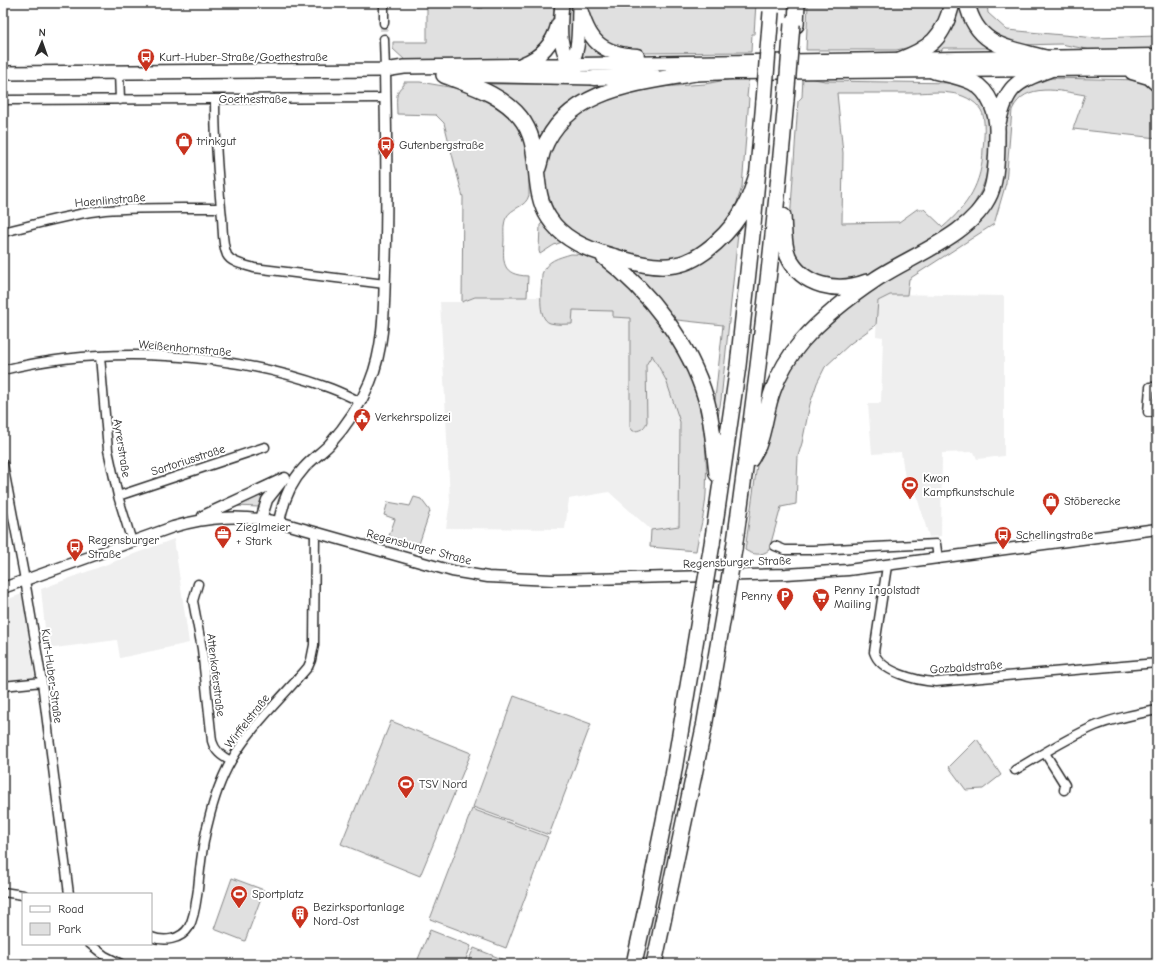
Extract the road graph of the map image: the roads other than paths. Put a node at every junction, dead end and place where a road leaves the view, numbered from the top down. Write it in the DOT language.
graph roads {
  1 [pos="384,3"];
  2 [pos="793,3"];
  3 [pos="797,3"];
  4 [pos="952,3"];
  5 [pos="967,3"];
  6 [pos="579,4"];
  7 [pos="561,6"];
  8 [pos="771,8"];
  9 [pos="384,23"];
  10 [pos="794,25"];
  11 [pos="384,39"];
  12 [pos="1157,56"];
  13 [pos="897,60"];
  14 [pos="684,62"];
  15 [pos="618,64"];
  16 [pos="1046,64"];
  17 [pos="521,65"];
  18 [pos="571,65"];
  19 [pos="1157,68"];
  20 [pos="1112,69"];
  21 [pos="385,70"];
  22 [pos="934,71"];
  23 [pos="119,72"];
  24 [pos="3,73"];
  25 [pos="696,73"];
  26 [pos="444,75"];
  27 [pos="557,77"];
  28 [pos="594,78"];
  29 [pos="1157,84"];
  30 [pos="386,98"];
  31 [pos="215,99"];
  32 [pos="3,100"];
  33 [pos="120,100"];
  34 [pos="788,100"];
  35 [pos="997,124"];
  36 [pos="537,171"];
  37 [pos="758,172"];
  38 [pos="782,198"];
  39 [pos="221,208"];
  40 [pos="3,232"];
  41 [pos="598,253"];
  42 [pos="875,279"];
  43 [pos="385,284"];
  44 [pos="100,356"];
  45 [pos="3,370"];
  46 [pos="1157,387"];
  47 [pos="361,402"];
  48 [pos="1157,412"];
  49 [pos="265,447"];
  50 [pos="751,459"];
  51 [pos="3,467"];
  52 [pos="304,468"];
  53 [pos="285,478"];
  54 [pos="743,488"];
  55 [pos="720,494"];
  56 [pos="118,496"];
  57 [pos="261,518"];
  58 [pos="194,520"];
  59 [pos="279,522"];
  60 [pos="1157,529"];
  61 [pos="315,532"];
  62 [pos="132,542"];
  63 [pos="776,546"];
  64 [pos="938,559"];
  65 [pos="887,566"];
  66 [pos="25,580"];
  67 [pos="198,584"];
  68 [pos="3,588"];
  69 [pos="1157,663"];
  70 [pos="42,682"];
  71 [pos="3,686"];
  72 [pos="1157,710"];
  73 [pos="1045,753"];
  74 [pos="231,761"];
  75 [pos="1015,770"];
  76 [pos="1064,790"];
  77 [pos="3,892"];
  78 [pos="69,893"];
  79 [pos="22,895"];
  80 [pos="152,937"];
  81 [pos="91,945"];
  82 [pos="121,964"];
  83 [pos="634,964"];
  84 [pos="654,964"];
  1 -- 9 [label="street"];
  2 -- 10 [label="highway"];
  3 -- 10 [label="highway"];
  4 -- 13 [label="highway"];
  5 -- 16 [label="highway"];
  6 -- 14 [label="highway"];
  6 -- 18 [label="main road"];
  7 -- 17 [label="main road"];
  7 -- 18 [label="main road"];
  8 -- 37 [label="highway, bridge"];
  10 -- 34 [label="highway, bridge"];
  11 -- 21 [label="street"];
  12 -- 16 [label="highway"];
  13 -- 14 [label="highway"];
  13 -- 16 [label="highway"];
  14 -- 15 [label="highway"];
  15 -- 18 [label="main road"];
  16 -- 20 [label="highway"];
  16 -- 22 [label="highway"];
  16 -- 35 [label="highway"];
  17 -- 18 [label="main road"];
  17 -- 21 [label="main road"];
  18 -- 27 [label="main road"];
  18 -- 28 [label="main road"];
  19 -- 20 [label="highway"];
  20 -- 29 [label="highway"];
  21 -- 23 [label="main road"];
  21 -- 26 [label="main road"];
  21 -- 30 [label="street"];
  22 -- 25 [label="highway"];
  22 -- 35 [label="highway"];
  23 -- 24 [label="main road"];
  23 -- 33 [label="street"];
  25 -- 28 [label="highway"];
  25 -- 36 [label="highway"];
  26 -- 27 [label="main road"];
  26 -- 36 [label="highway"];
  27 -- 28 [label="main road"];
  30 -- 31 [label="street, Goethestraße"];
  30 -- 43 [label="street"];
  31 -- 33 [label="street, Goethestraße"];
  31 -- 39 [label="street"];
  32 -- 33 [label="street, Goethestraße"];
  34 -- 38 [label="highway"];
  34 -- 54 [label="highway"];
  35 -- 42 [label="highway"];
  36 -- 41 [label="highway"];
  37 -- 41 [label="highway"];
  37 -- 55 [label="highway"];
  38 -- 42 [label="highway"];
  38 -- 50 [label="highway"];
  39 -- 40 [label="street, Haenlinstraße"];
  39 -- 43 [label="street"];
  41 -- 55 [label="highway"];
  42 -- 50 [label="highway"];
  43 -- 47 [label="street"];
  44 -- 45 [label="street, Weißenhornstraße"];
  44 -- 47 [label="street, Weißenhornstraße"];
  44 -- 56 [label="street, Ayrerstraße"];
  46 -- 48 [label="street"];
  47 -- 52 [label="street"];
  49 -- 56 [label="street, Sartoriusstraße"];
  50 -- 54 [label="highway"];
  51 -- 66 [label="street, Kurt-Huber-Straße"];
  52 -- 53 [label="street"];
  52 -- 59 [label="street"];
  53 -- 57 [label="street"];
  53 -- 58 [label="street"];
  54 -- 84 [label="highway, bridge"];
  55 -- 83 [label="highway, bridge"];
  56 -- 62 [label="street, Ayrerstraße"];
  57 -- 58 [label="street, Regensburger Straße"];
  57 -- 59 [label="street, Regensburger Straße"];
  58 -- 62 [label="street, Regensburger Straße"];
  59 -- 61 [label="street, Regensburger Straße"];
  60 -- 64 [label="street, Regensburger Straße"];
  61 -- 65 [label="street, Regensburger Straße"];
  61 -- 74 [label="street, Wirffelstraße"];
  62 -- 66 [label="street, Regensburger Straße"];
  63 -- 64 [label="street, Regensburger Straße"];
  64 -- 65 [label="street, Regensburger Straße"];
  65 -- 69 [label="street, Gozbaldstraße"];
  66 -- 68 [label="street, Regensburger Straße"];
  66 -- 70 [label="street, Kurt-Huber-Straße"];
  67 -- 74 [label="street, Attenkoferstraße"];
  70 -- 71 [label="street"];
  70 -- 78 [label="street, Kurt-Huber-Straße"];
  72 -- 73 [label="street"];
  73 -- 75 [label="street"];
  73 -- 76 [label="street"];
  74 -- 80 [label="street, Wirffelstraße"];
  77 -- 79 [label="street"];
  81 -- 82 [label="street"];
}
